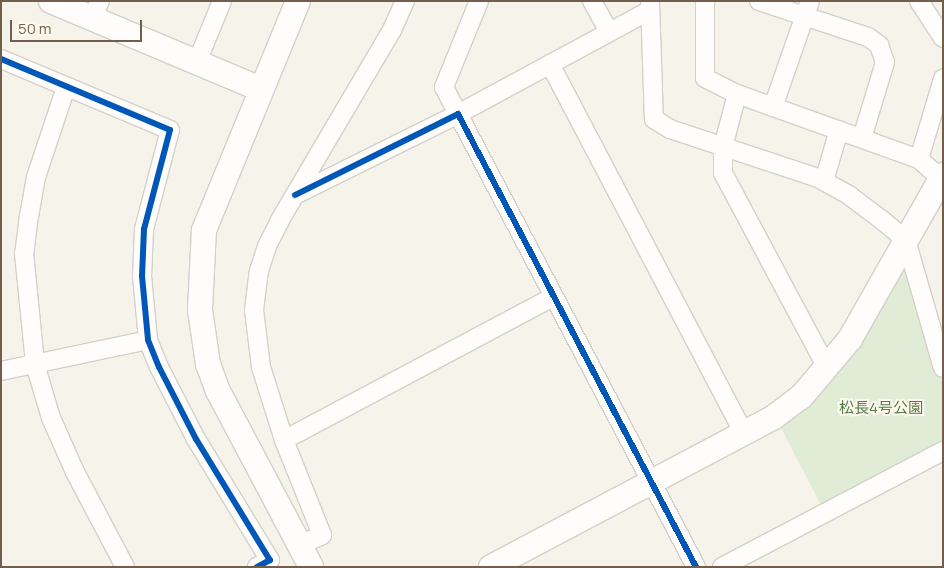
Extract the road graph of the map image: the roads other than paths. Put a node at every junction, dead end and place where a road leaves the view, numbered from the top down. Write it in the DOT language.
graph roads {
  1 [pos="51,1"];
  2 [pos="222,1"];
  3 [pos="298,1"];
  4 [pos="406,1"];
  5 [pos="479,1"];
  6 [pos="592,1"];
  7 [pos="705,1"];
  8 [pos="759,1"];
  9 [pos="919,1"];
  10 [pos="650,6"];
  11 [pos="808,9"];
  12 [pos="96,10"];
  13 [pos="609,32"];
  14 [pos="943,38"];
  15 [pos="1,59"];
  16 [pos="197,62"];
  17 [pos="550,64"];
  18 [pos="943,79"];
  19 [pos="66,87"];
  20 [pos="260,89"];
  21 [pos="737,94"];
  22 [pos="773,107"];
  23 [pos="458,114"];
  24 [pos="840,130"];
  25 [pos="862,138"];
  26 [pos="723,147"];
  27 [pos="919,159"];
  28 [pos="942,177"];
  29 [pos="824,181"];
  30 [pos="295,194"];
  31 [pos="906,240"];
  32 [pos="553,297"];
  33 [pos="148,340"];
  34 [pos="36,364"];
  35 [pos="827,368"];
  36 [pos="943,368"];
  37 [pos="1,371"];
  38 [pos="744,433"];
  39 [pos="284,440"];
  40 [pos="943,451"];
  41 [pos="652,481"];
  42 [pos="300,545"];
  43 [pos="125,567"];
  44 [pos="258,567"];
  45 [pos="311,567"];
  46 [pos="491,567"];
  47 [pos="696,567"];
  48 [pos="722,567"];
  1 -- 12 [label="street"];
  2 -- 16 [label="street"];
  3 -- 20 [label="street"];
  4 -- 30 [label="street"];
  5 -- 23 [label="street"];
  6 -- 13 [label="street"];
  7 -- 21 [label="street"];
  8 -- 11 [label="street"];
  9 -- 14 [label="street"];
  10 -- 13 [label="street"];
  10 -- 26 [label="street"];
  11 -- 22 [label="street"];
  11 -- 25 [label="street"];
  12 -- 16 [label="street"];
  13 -- 17 [label="street"];
  15 -- 19 [label="street"];
  16 -- 20 [label="street"];
  17 -- 23 [label="street"];
  17 -- 38 [label="street"];
  18 -- 27 [label="street"];
  19 -- 33 [label="street"];
  19 -- 34 [label="street"];
  20 -- 42 [label="street"];
  21 -- 22 [label="street"];
  21 -- 26 [label="street"];
  22 -- 24 [label="street"];
  23 -- 30 [label="street"];
  23 -- 32 [label="street"];
  24 -- 25 [label="street"];
  24 -- 29 [label="street"];
  25 -- 27 [label="street"];
  26 -- 29 [label="street"];
  26 -- 35 [label="street"];
  27 -- 28 [label="street"];
  28 -- 31 [label="street"];
  29 -- 31 [label="street"];
  30 -- 39 [label="street"];
  31 -- 35 [label="street"];
  31 -- 36 [label="street"];
  32 -- 39 [label="street"];
  32 -- 41 [label="street"];
  33 -- 34 [label="street"];
  33 -- 44 [label="street"];
  34 -- 37 [label="street"];
  34 -- 43 [label="street"];
  35 -- 38 [label="street"];
  38 -- 41 [label="street"];
  39 -- 42 [label="street"];
  40 -- 48 [label="street"];
  41 -- 46 [label="street"];
  41 -- 47 [label="street"];
  42 -- 45 [label="street"];
}
